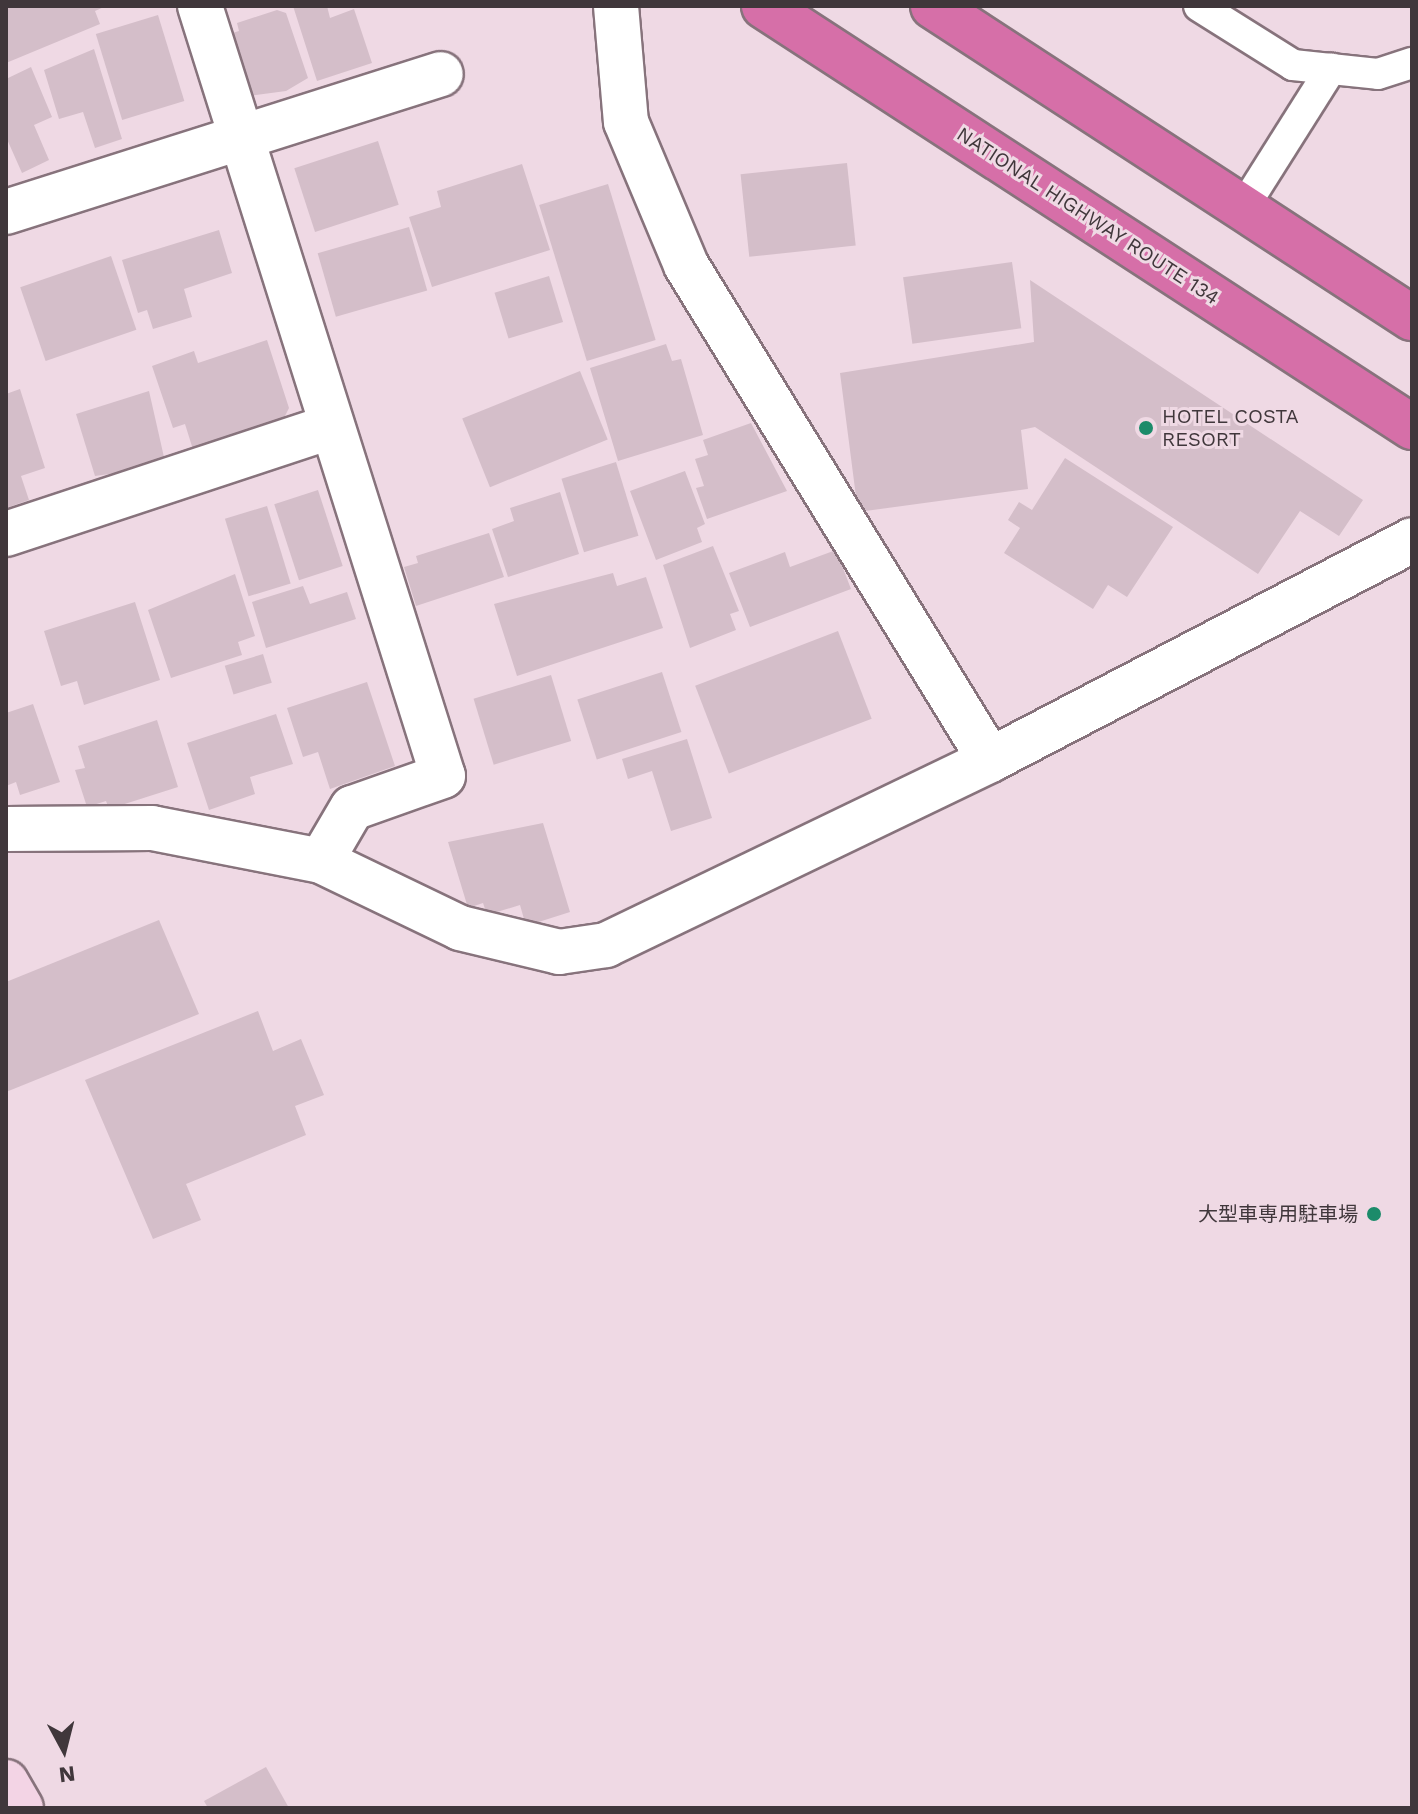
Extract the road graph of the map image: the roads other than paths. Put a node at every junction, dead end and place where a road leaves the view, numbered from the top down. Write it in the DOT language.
graph roads {
  1 [pos="200,6"];
  2 [pos="616,6"];
  3 [pos="764,6"];
  4 [pos="933,6"];
  5 [pos="1199,6"];
  6 [pos="1412,63"];
  7 [pos="1331,69"];
  8 [pos="441,74"];
  9 [pos="238,137"];
  10 [pos="1243,208"];
  11 [pos="6,212"];
  12 [pos="1412,318"];
  13 [pos="330,427"];
  14 [pos="1412,427"];
  15 [pos="6,534"];
  16 [pos="1412,540"];
  17 [pos="990,760"];
  18 [pos="6,829"];
  19 [pos="321,861"];
  20 [pos="6,1782"];
  21 [pos="21,1808"];
  1 -- 9 [label="street"];
  2 -- 17 [label="street"];
  3 -- 14 [label="highway, NATIONAL HIGHWAY ROUTE 134"];
  4 -- 10 [label="highway"];
  5 -- 7 [label="lane"];
  6 -- 7 [label="lane"];
  7 -- 10 [label="lane"];
  8 -- 9 [label="street"];
  9 -- 11 [label="street"];
  9 -- 13 [label="street"];
  10 -- 12 [label="highway"];
  13 -- 15 [label="street"];
  13 -- 19 [label="street"];
  16 -- 17 [label="street"];
  17 -- 19 [label="street"];
  18 -- 19 [label="street"];
  20 -- 21 [label="street"];
}
